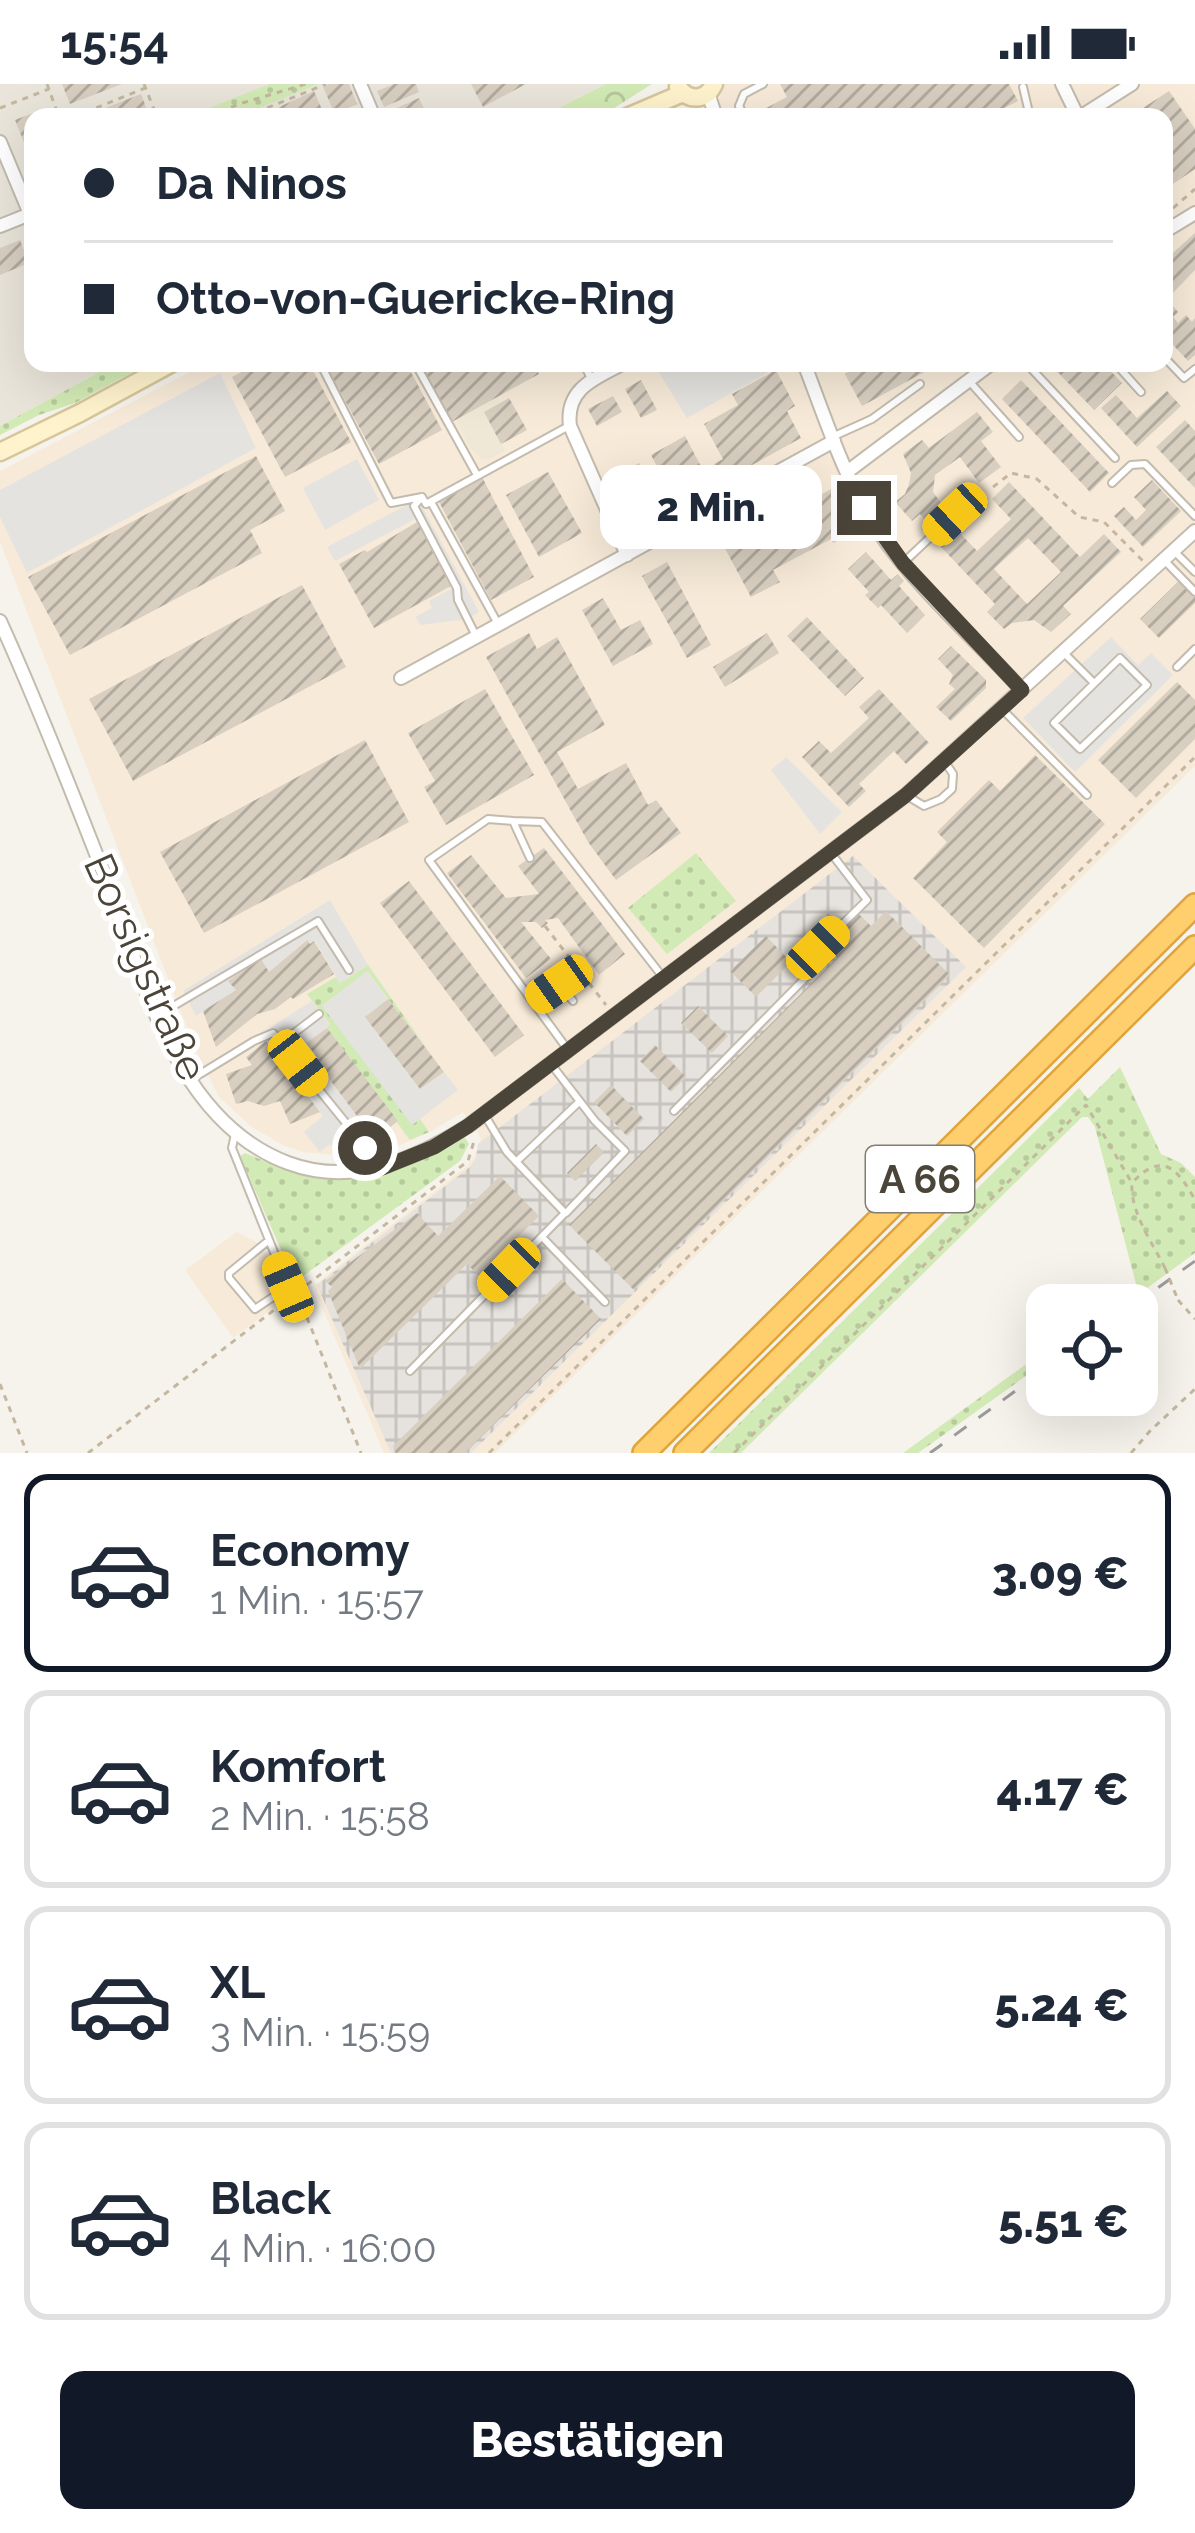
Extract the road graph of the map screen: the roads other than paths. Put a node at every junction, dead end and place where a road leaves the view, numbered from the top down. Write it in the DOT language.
graph roads {
  1 [pos="763,84"];
  2 [pos="1132,84"];
  3 [pos="691,89"];
  4 [pos="647,108"];
  5 [pos="740,108"];
  6 [pos="1093,108"];
  7 [pos="0,142"];
  8 [pos="24,201"];
  9 [pos="1173,366"];
  10 [pos="1195,369"];
  11 [pos="155,372"];
  12 [pos="325,372"];
  13 [pos="420,372"];
  14 [pos="588,372"];
  15 [pos="607,372"];
  16 [pos="807,372"];
  17 [pos="980,372"];
  18 [pos="1034,372"];
  19 [pos="1123,372"];
  20 [pos="592,380"];
  21 [pos="969,381"];
  22 [pos="920,384"];
  23 [pos="1141,392"];
  24 [pos="570,426"];
  25 [pos="1019,436"];
  26 [pos="833,440"];
  27 [pos="2,450"];
  28 [pos="1115,458"];
  29 [pos="847,472"];
  30 [pos="477,475"];
  31 [pos="1112,483"];
  32 [pos="422,497"];
  33 [pos="430,501"];
  34 [pos="955,514"];
  35 [pos="1195,516"];
  36 [pos="1195,531"];
  37 [pos="627,555"];
  38 [pos="1169,555"];
  39 [pos="903,563"];
  40 [pos="1195,572"];
  41 [pos="1195,592"];
  42 [pos="0,622"];
  43 [pos="499,625"];
  44 [pos="477,637"];
  45 [pos="1195,649"];
  46 [pos="1064,652"];
  47 [pos="1177,667"];
  48 [pos="401,678"];
  49 [pos="1094,683"];
  50 [pos="1022,690"];
  51 [pos="1002,709"];
  52 [pos="945,762"];
  53 [pos="906,795"];
  54 [pos="1088,795"];
  55 [pos="513,821"];
  56 [pos="831,854"];
  57 [pos="530,858"];
  58 [pos="1195,905"];
  59 [pos="1195,947"];
  60 [pos="349,970"];
  61 [pos="664,978"];
  62 [pos="573,1001"];
  63 [pos="533,1002"];
  64 [pos="319,1014"];
  65 [pos="158,1015"];
  66 [pos="281,1043"];
  67 [pos="569,1051"];
  68 [pos="551,1064"];
  69 [pos="190,1079"];
  70 [pos="579,1101"];
  71 [pos="674,1111"];
  72 [pos="484,1114"];
  73 [pos="235,1134"];
  74 [pos="516,1162"];
  75 [pos="382,1168"];
  76 [pos="566,1213"];
  77 [pos="542,1237"];
  78 [pos="268,1241"];
  79 [pos="605,1302"];
  80 [pos="410,1371"];
  81 [pos="644,1453"];
  82 [pos="686,1453"];
  1 -- 5 [label="lane"];
  2 -- 6 [label="street"];
  3 -- 4 [label="street"];
  7 -- 8 [label="street"];
  9 -- 10 [label="lane"];
  11 -- 27 [label="street"];
  12 -- 32 [label="lane"];
  13 -- 30 [label="lane"];
  14 -- 20 [label="lane"];
  15 -- 20 [label="street"];
  16 -- 26 [label="street"];
  17 -- 21 [label="street"];
  18 -- 28 [label="lane"];
  19 -- 23 [label="lane"];
  20 -- 24 [label="street"];
  21 -- 25 [label="lane"];
  21 -- 29 [label="street"];
  22 -- 26 [label="lane"];
  24 -- 30 [label="lane"];
  24 -- 37 [label="street"];
  26 -- 29 [label="street"];
  26 -- 37 [label="street"];
  29 -- 39 [label="street"];
  30 -- 33 [label="lane"];
  31 -- 35 [label="lane"];
  32 -- 33 [label="lane"];
  32 -- 44 [label="lane"];
  33 -- 43 [label="lane"];
  34 -- 39 [label="lane"];
  36 -- 38 [label="street, Borsigstraße"];
  37 -- 43 [label="street"];
  38 -- 40 [label="lane"];
  38 -- 41 [label="lane"];
  38 -- 46 [label="street, Borsigstraße"];
  39 -- 50 [label="street"];
  42 -- 65 [label="street, Borsigstraße"];
  43 -- 44 [label="street"];
  44 -- 48 [label="street"];
  45 -- 47 [label="lane"];
  46 -- 49 [label="lane"];
  46 -- 50 [label="street, Borsigstraße"];
  49 -- 49 [label="lane"];
  50 -- 51 [label="street, Borsigstraße"];
  51 -- 52 [label="street, Borsigstraße"];
  51 -- 54 [label="lane"];
  52 -- 53 [label="street, Borsigstraße"];
  52 -- 53 [label="lane"];
  53 -- 56 [label="street, Borsigstraße"];
  55 -- 57 [label="lane"];
  55 -- 61 [label="lane"];
  55 -- 63 [label="lane"];
  56 -- 61 [label="street, Borsigstraße"];
  56 -- 71 [label="lane"];
  58 -- 81 [label="highway, A 66"];
  59 -- 82 [label="highway, A 66"];
  60 -- 65 [label="lane"];
  61 -- 67 [label="street, Borsigstraße"];
  62 -- 63 [label="lane"];
  63 -- 67 [label="lane"];
  64 -- 66 [label="lane"];
  65 -- 69 [label="street, Borsigstraße"];
  66 -- 69 [label="lane"];
  66 -- 75 [label="lane"];
  67 -- 68 [label="street, Borsigstraße"];
  68 -- 70 [label="lane"];
  68 -- 72 [label="street, Borsigstraße"];
  69 -- 73 [label="street, Borsigstraße"];
  70 -- 74 [label="lane"];
  70 -- 76 [label="lane"];
  72 -- 74 [label="lane"];
  72 -- 75 [label="street, Borsigstraße"];
  73 -- 75 [label="street, Borsigstraße"];
  73 -- 78 [label="lane"];
  74 -- 76 [label="lane"];
  76 -- 77 [label="lane"];
  77 -- 79 [label="lane"];
  77 -- 80 [label="lane"];
  78 -- 78 [label="lane"];
}
